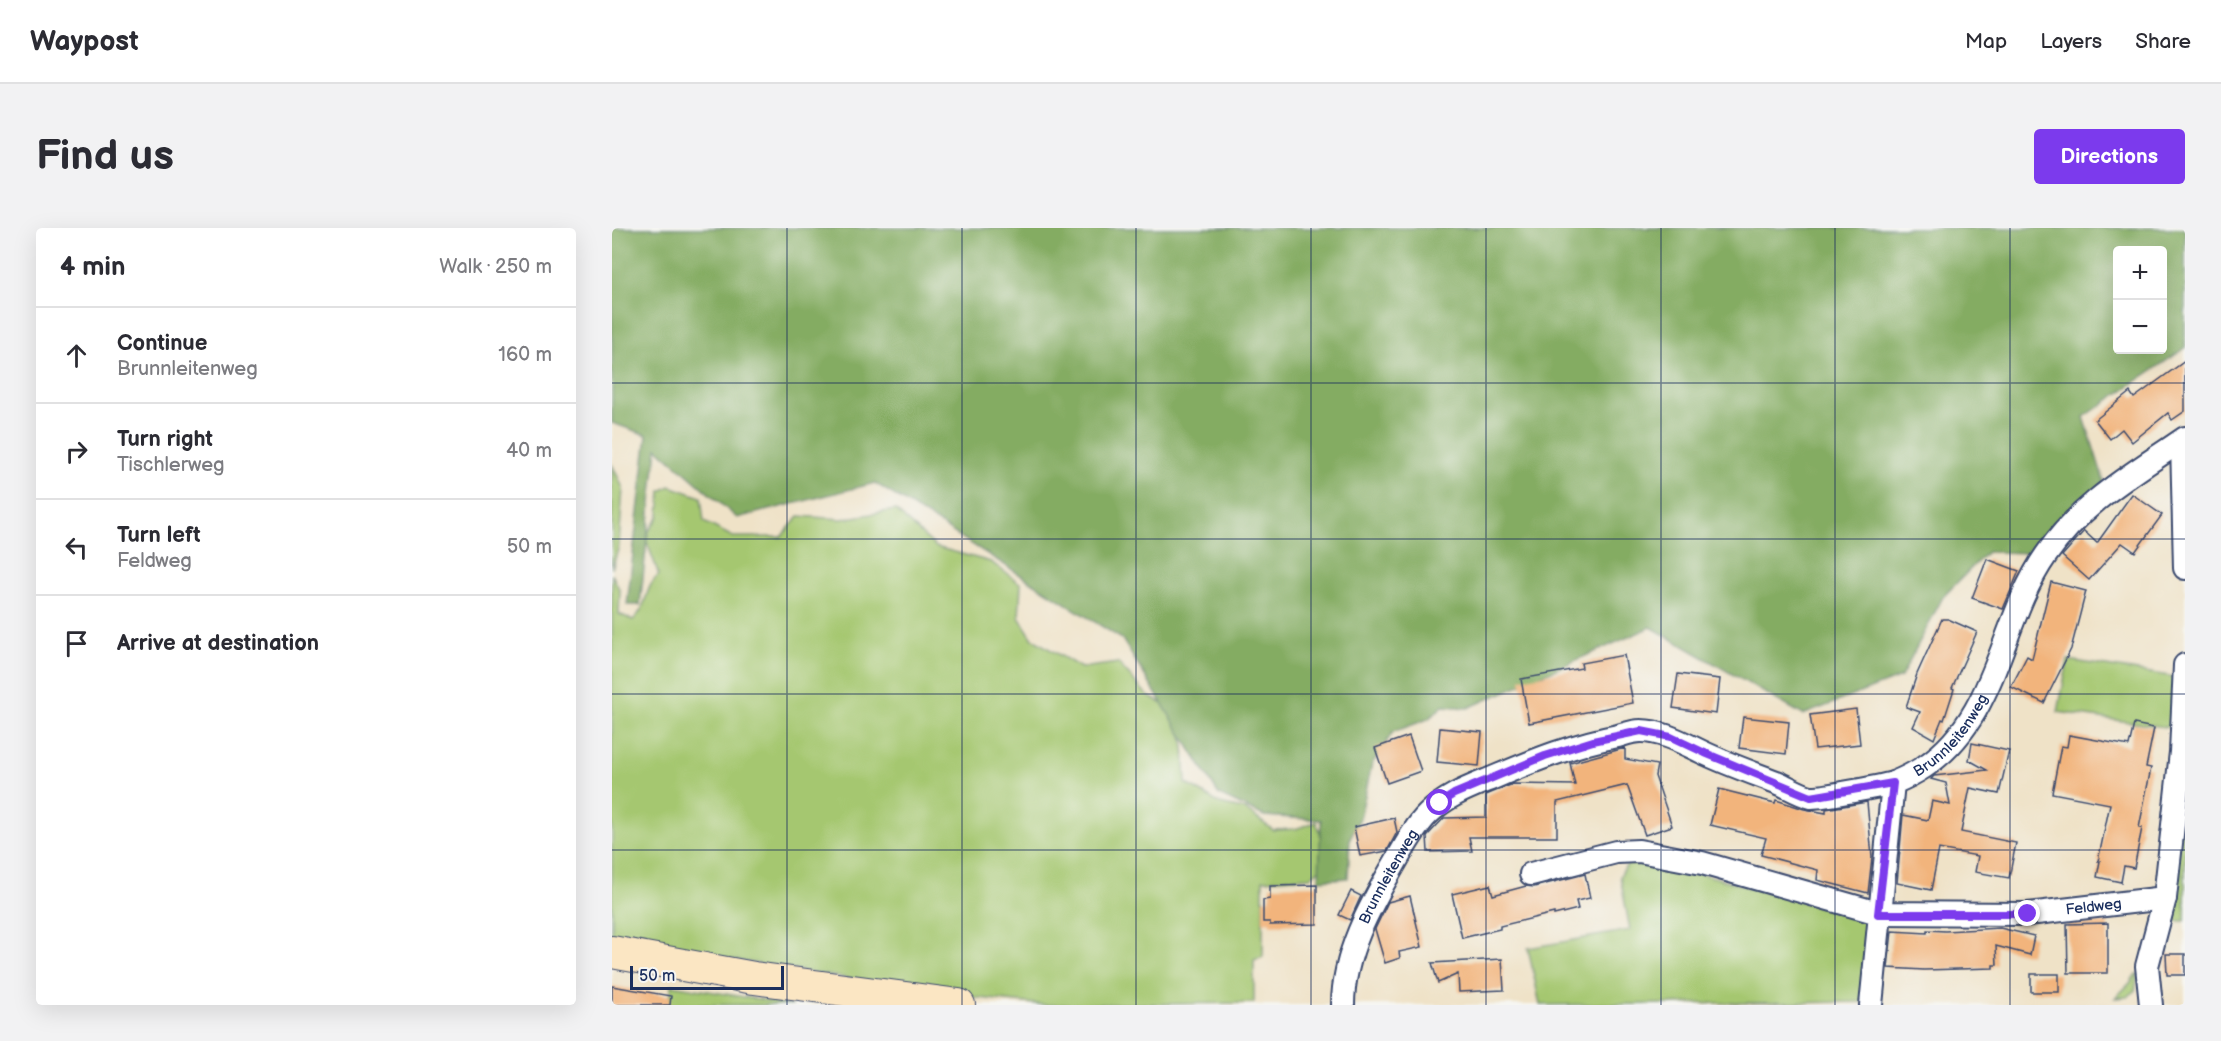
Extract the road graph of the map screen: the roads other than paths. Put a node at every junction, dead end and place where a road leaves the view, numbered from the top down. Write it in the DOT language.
graph roads {
  1 [pos="2183,439"];
  2 [pos="2185,568"];
  3 [pos="2185,665"];
  4 [pos="1893,783"];
  5 [pos="1531,874"];
  6 [pos="2165,898"];
  7 [pos="1878,914"];
  8 [pos="612,952"];
  9 [pos="902,1001"];
  10 [pos="959,1005"];
  11 [pos="1343,1005"];
  12 [pos="1870,1005"];
  13 [pos="2151,1005"];
  1 -- 2 [label="street"];
  1 -- 4 [label="street, Brunnleitenweg"];
  3 -- 6 [label="street"];
  4 -- 7 [label="street"];
  4 -- 11 [label="street, Brunnleitenweg"];
  5 -- 7 [label="street, Feldweg"];
  6 -- 7 [label="street, Feldweg"];
  6 -- 13 [label="street"];
  7 -- 12 [label="street"];
  8 -- 9 [label="main road"];
  9 -- 10 [label="main road"];
}
